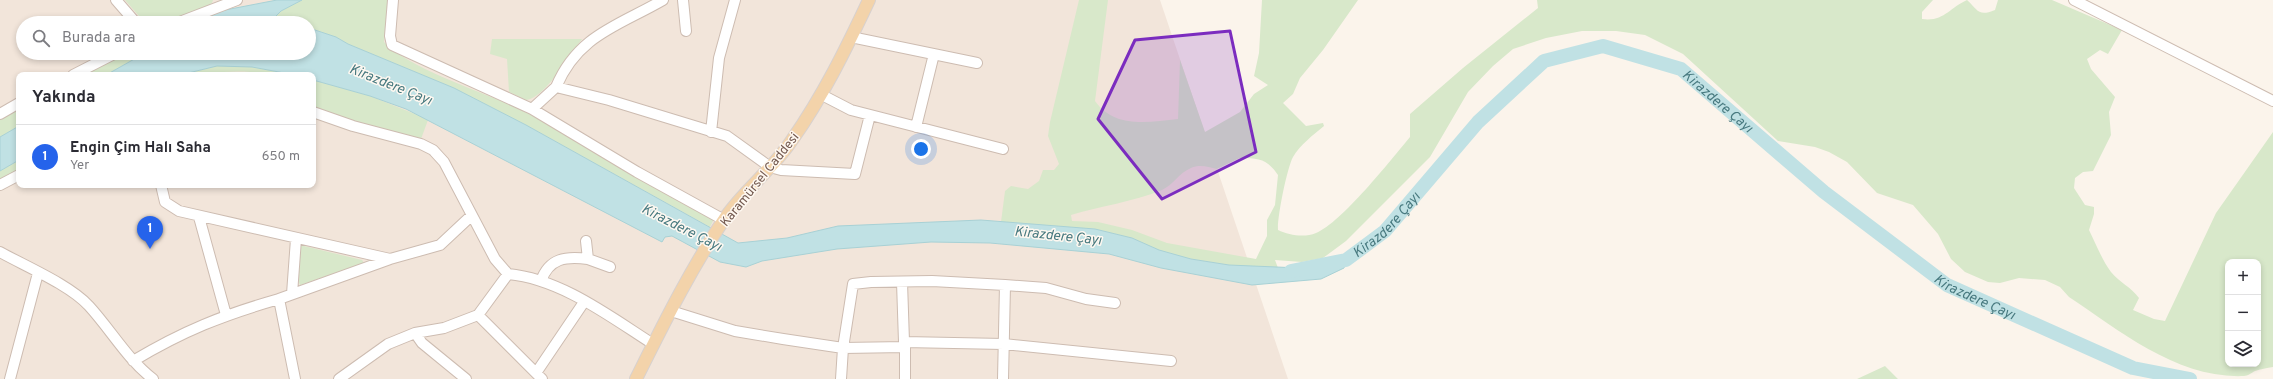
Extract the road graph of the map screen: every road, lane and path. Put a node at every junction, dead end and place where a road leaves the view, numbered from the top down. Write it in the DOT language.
graph roads {
  1 [pos="116,0"];
  2 [pos="237,0"];
  3 [pos="393,0"];
  4 [pos="663,0"];
  5 [pos="683,0"];
  6 [pos="735,0"];
  7 [pos="869,0"];
  8 [pos="2074,0"];
  9 [pos="130,16"];
  10 [pos="195,16"];
  11 [pos="686,31"];
  12 [pos="852,37"];
  13 [pos="934,54"];
  14 [pos="102,60"];
  15 [pos="978,63"];
  16 [pos="79,72"];
  17 [pos="556,87"];
  18 [pos="822,95"];
  19 [pos="2273,101"];
  20 [pos="16,105"];
  21 [pos="532,109"];
  22 [pos="316,113"];
  23 [pos="0,114"];
  24 [pos="870,115"];
  25 [pos="916,127"];
  26 [pos="711,132"];
  27 [pos="1003,149"];
  28 [pos="770,167"];
  29 [pos="16,177"];
  30 [pos="0,185"];
  31 [pos="162,188"];
  32 [pos="470,216"];
  33 [pos="199,217"];
  34 [pos="724,220"];
  35 [pos="296,239"];
  36 [pos="586,241"];
  37 [pos="0,252"];
  38 [pos="390,259"];
  39 [pos="588,259"];
  40 [pos="610,267"];
  41 [pos="38,273"];
  42 [pos="508,274"];
  43 [pos="541,281"];
  44 [pos="902,282"];
  45 [pos="1005,285"];
  46 [pos="292,294"];
  47 [pos="279,299"];
  48 [pos="584,302"];
  49 [pos="1115,303"];
  50 [pos="671,311"];
  51 [pos="478,314"];
  52 [pos="226,315"];
  53 [pos="415,333"];
  54 [pos="654,344"];
  55 [pos="904,344"];
  56 [pos="1004,344"];
  57 [pos="843,348"];
  58 [pos="133,361"];
  59 [pos="1171,362"];
  60 [pos="539,376"];
  61 [pos="10,379"];
  62 [pos="153,379"];
  63 [pos="295,379"];
  64 [pos="339,379"];
  65 [pos="466,379"];
  66 [pos="636,379"];
  67 [pos="841,379"];
  68 [pos="905,379"];
  69 [pos="1003,379"];
  1 -- 9 [label="street"];
  2 -- 10 [label="street"];
  3 -- 21 [label="street"];
  4 -- 17 [label="street"];
  5 -- 11 [label="street"];
  6 -- 26 [label="street"];
  7 -- 12 [label="main road, Karamürsel Caddesi"];
  8 -- 19 [label="street"];
  12 -- 13 [label="street"];
  12 -- 18 [label="main road, Karamürsel Caddesi"];
  13 -- 15 [label="street"];
  13 -- 25 [label="street"];
  14 -- 16 [label="street"];
  17 -- 21 [label="street"];
  17 -- 26 [label="street"];
  18 -- 24 [label="street"];
  18 -- 28 [label="main road, Karamürsel Caddesi"];
  20 -- 23 [label="street"];
  21 -- 34 [label="street"];
  22 -- 32 [label="street"];
  24 -- 25 [label="street"];
  24 -- 28 [label="street"];
  25 -- 27 [label="street"];
  26 -- 28 [label="street"];
  28 -- 34 [label="main road, Karamürsel Caddesi"];
  29 -- 30 [label="street"];
  31 -- 33 [label="street"];
  32 -- 38 [label="street"];
  32 -- 42 [label="street"];
  33 -- 35 [label="street"];
  33 -- 52 [label="street"];
  34 -- 50 [label="main road, Karamürsel Caddesi"];
  35 -- 38 [label="street"];
  35 -- 46 [label="street"];
  36 -- 39 [label="street"];
  37 -- 41 [label="street"];
  38 -- 46 [label="street"];
  39 -- 40 [label="street"];
  39 -- 43 [label="street"];
  41 -- 58 [label="street"];
  41 -- 61 [label="street"];
  42 -- 43 [label="street"];
  42 -- 51 [label="street"];
  43 -- 48 [label="street"];
  44 -- 45 [label="street"];
  44 -- 55 [label="street"];
  44 -- 57 [label="street"];
  45 -- 49 [label="street"];
  45 -- 56 [label="street"];
  46 -- 47 [label="street"];
  47 -- 52 [label="street"];
  47 -- 63 [label="street"];
  48 -- 54 [label="street"];
  48 -- 60 [label="street"];
  50 -- 54 [label="main road, Karamürsel Caddesi"];
  50 -- 57 [label="street"];
  51 -- 53 [label="street"];
  51 -- 60 [label="street"];
  52 -- 58 [label="street"];
  53 -- 64 [label="street"];
  53 -- 65 [label="street"];
  54 -- 66 [label="main road, Karamürsel Caddesi"];
  55 -- 56 [label="street"];
  55 -- 57 [label="street"];
  55 -- 68 [label="street"];
  56 -- 59 [label="street"];
  56 -- 69 [label="street"];
  57 -- 67 [label="street"];
  58 -- 62 [label="street"];
}
